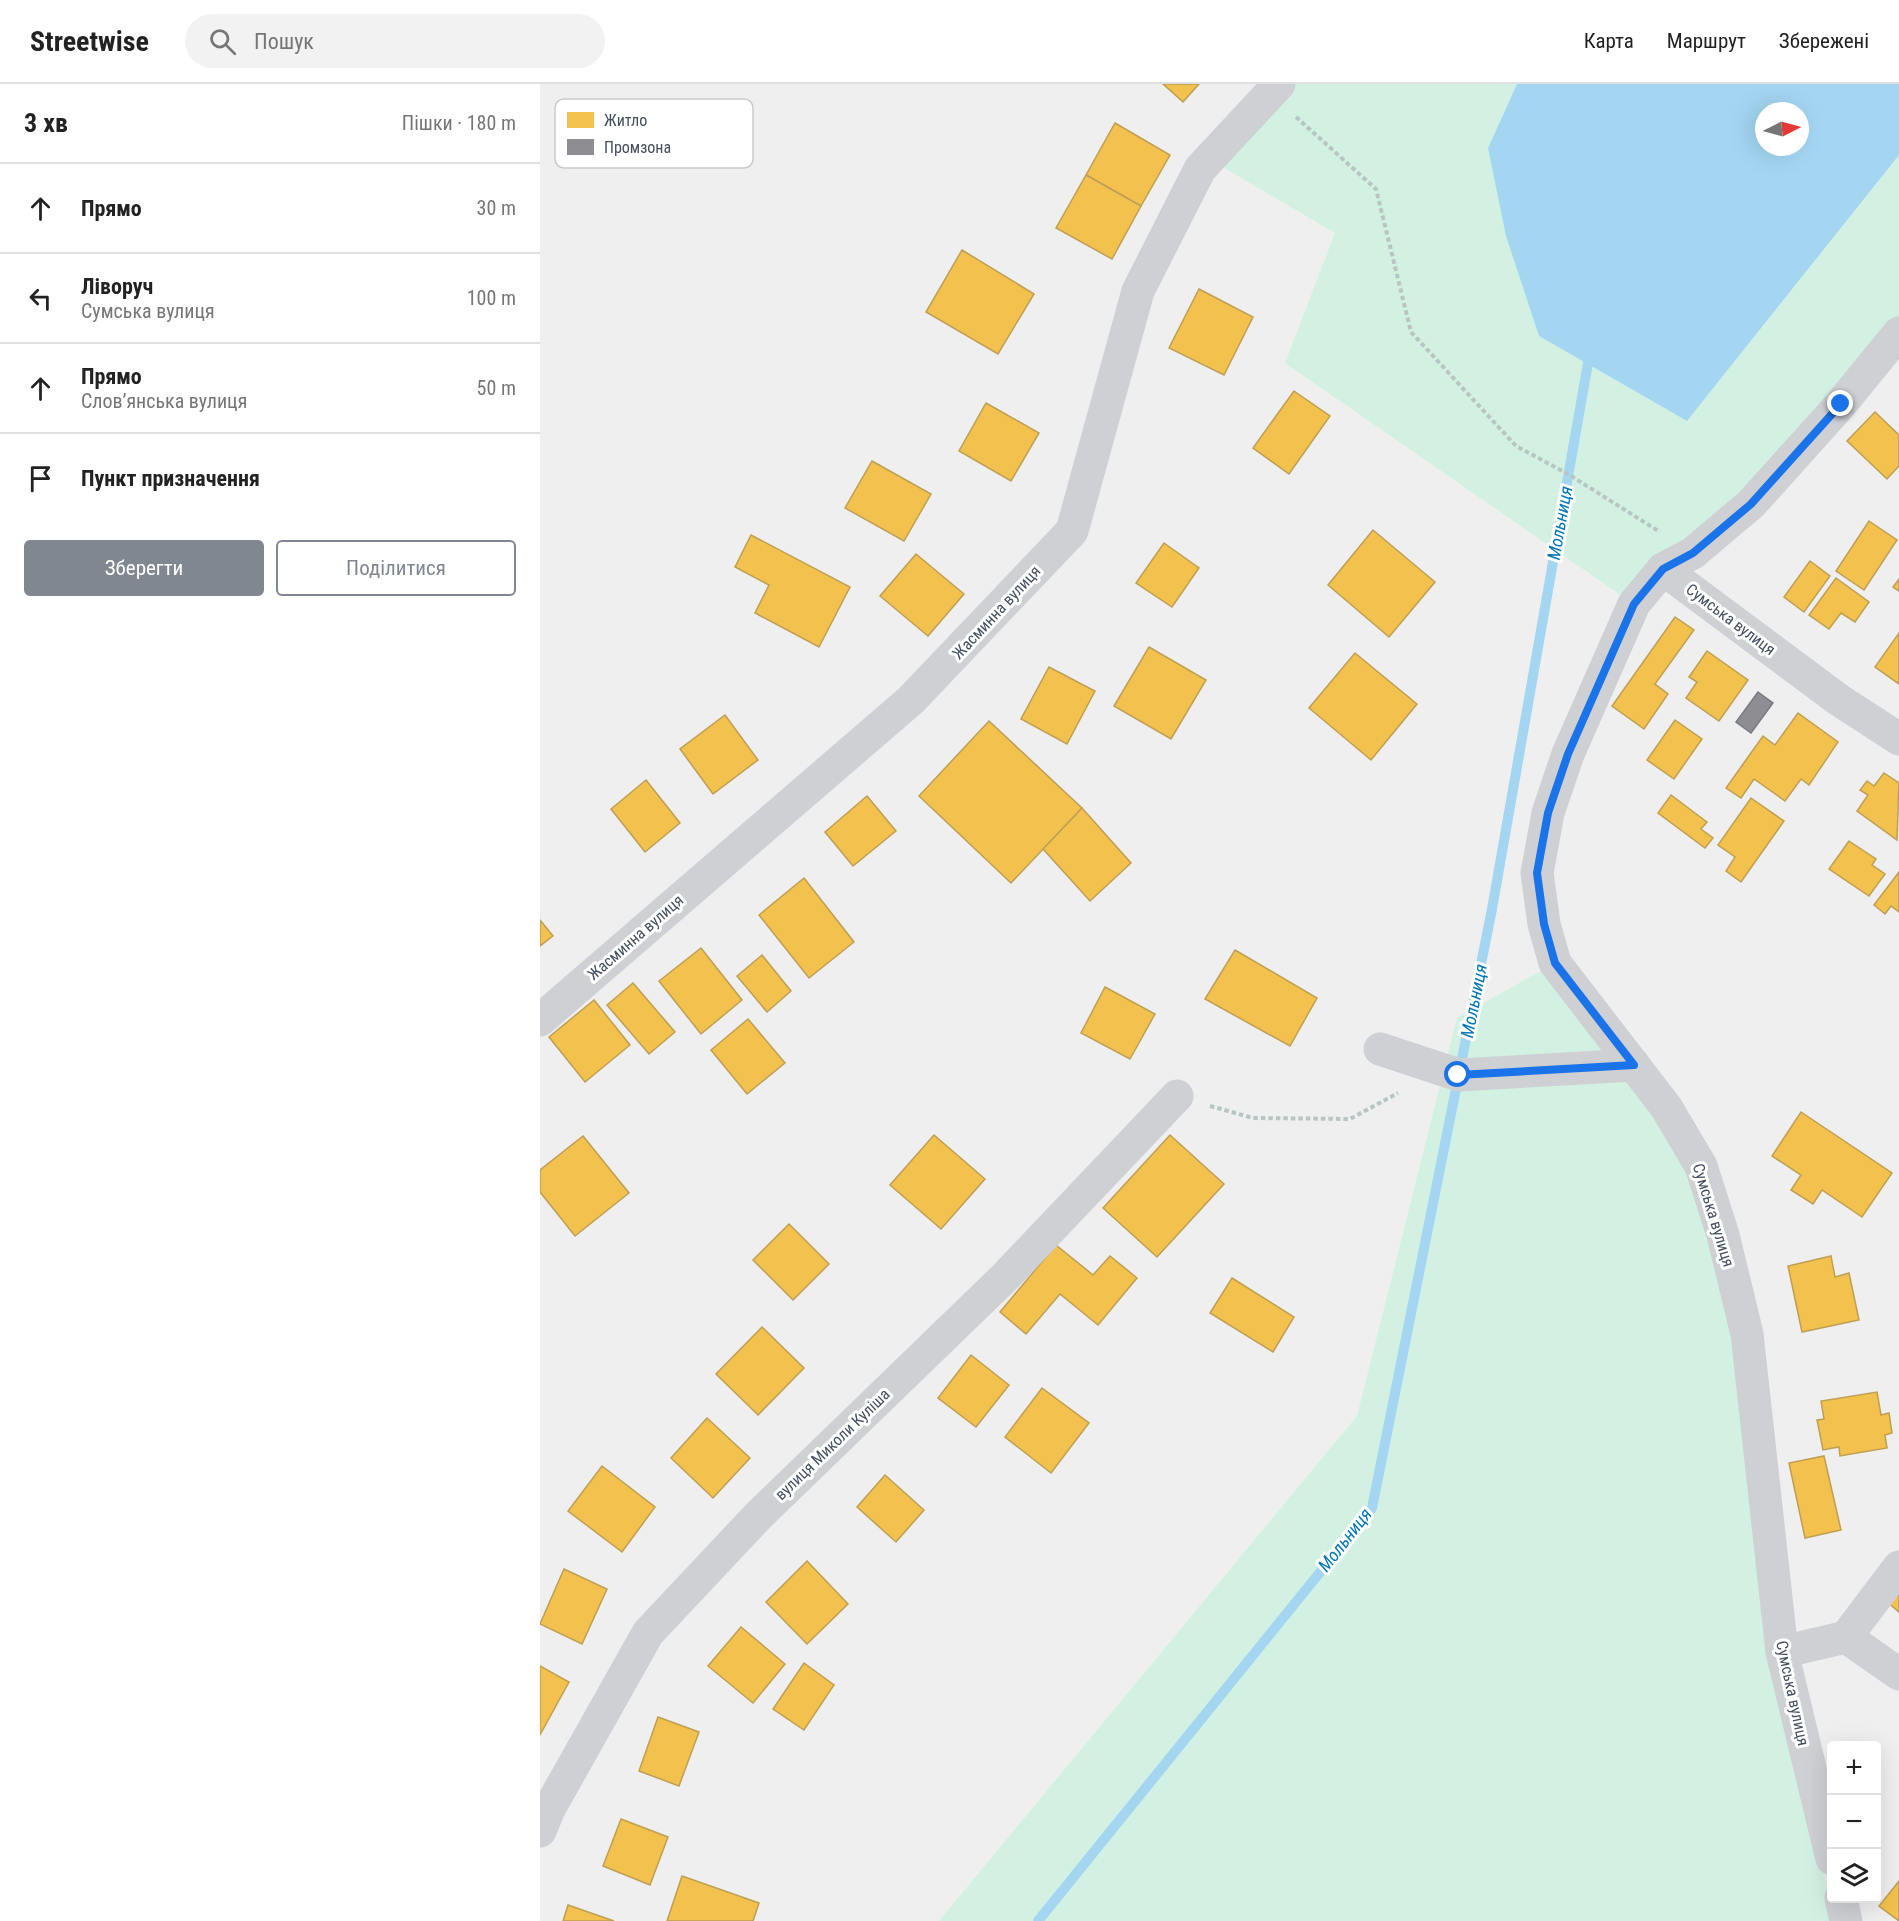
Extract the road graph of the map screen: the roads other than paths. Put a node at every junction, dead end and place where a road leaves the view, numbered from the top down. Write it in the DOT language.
graph roads {
  1 [pos="1274,89"];
  2 [pos="1899,333"];
  3 [pos="1663,569"];
  4 [pos="1899,739"];
  5 [pos="540,1020"];
  6 [pos="1380,1049"];
  7 [pos="1634,1065"];
  8 [pos="1177,1096"];
  9 [pos="1899,1567"];
  10 [pos="1846,1637"];
  11 [pos="1782,1652"];
  12 [pos="1899,1674"];
  13 [pos="540,1831"];
  14 [pos="1830,1849"];
  15 [pos="1842,1903"];
  16 [pos="1846,1921"];
  1 -- 5 [label="street, Жасминна вулиця"];
  2 -- 3 [label="street"];
  3 -- 4 [label="street, Сумська вулиця"];
  3 -- 7 [label="street, Сумська вулиця"];
  6 -- 7 [label="street"];
  7 -- 11 [label="street, Сумська вулиця"];
  8 -- 13 [label="street, вулиця Миколи Куліша"];
  9 -- 10 [label="street"];
  10 -- 11 [label="street"];
  10 -- 12 [label="street"];
  11 -- 14 [label="street, Сумська вулиця"];
  15 -- 16 [label="street"];
}
